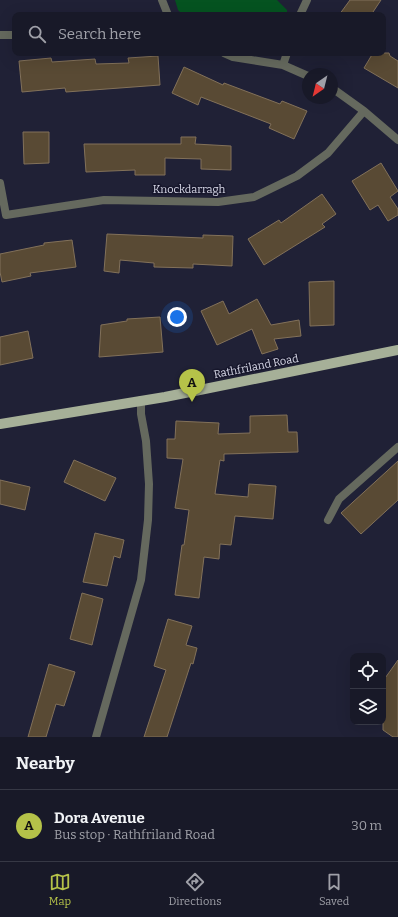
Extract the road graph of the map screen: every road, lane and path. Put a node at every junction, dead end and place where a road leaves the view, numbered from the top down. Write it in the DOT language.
graph roads {
  1 [pos="162,0"];
  2 [pos="307,0"];
  3 [pos="167,12"];
  4 [pos="301,12"];
  5 [pos="0,35"];
  6 [pos="12,36"];
  7 [pos="231,56"];
  8 [pos="286,56"];
  9 [pos="283,65"];
  10 [pos="302,73"];
  11 [pos="338,92"];
  12 [pos="364,111"];
  13 [pos="398,140"];
  14 [pos="0,183"];
  15 [pos="3,215"];
  16 [pos="398,350"];
  17 [pos="141,400"];
  18 [pos="0,424"];
  19 [pos="398,447"];
  20 [pos="328,520"];
  21 [pos="96,737"];
  1 -- 3 [label="street"];
  2 -- 4 [label="street"];
  5 -- 6 [label="street"];
  7 -- 9 [label="street"];
  8 -- 9 [label="street"];
  9 -- 10 [label="street"];
  11 -- 12 [label="street"];
  12 -- 13 [label="street"];
  12 -- 15 [label="street, Knockdarragh"];
  14 -- 15 [label="street, Knockdarragh"];
  16 -- 17 [label="main road, Rathfriland Road"];
  17 -- 18 [label="main road, Rathfriland Road"];
  17 -- 21 [label="street"];
  19 -- 20 [label="street"];
}
